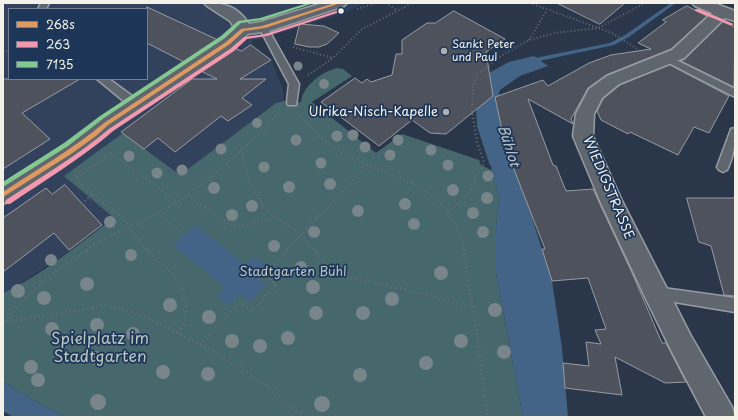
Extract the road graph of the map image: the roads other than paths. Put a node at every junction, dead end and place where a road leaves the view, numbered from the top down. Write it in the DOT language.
graph roads {
  1 [pos="212,3"];
  2 [pos="339,3"];
  3 [pos="700,3"];
  4 [pos="729,14"];
  5 [pos="263,27"];
  6 [pos="243,30"];
  7 [pos="666,58"];
  8 [pos="103,80"];
  9 [pos="735,93"];
  10 [pos="292,102"];
  11 [pos="135,104"];
  12 [pos="735,132"];
  13 [pos="723,167"];
  14 [pos="3,195"];
  15 [pos="656,293"];
  16 [pos="735,305"];
  17 [pos="722,417"];
  1 -- 6 [label="street"];
  2 -- 5 [label="street"];
  3 -- 4 [label="street"];
  4 -- 7 [label="street, WIEDIGSTRASSE"];
  5 -- 6 [label="street"];
  5 -- 10 [label="lane"];
  6 -- 11 [label="street"];
  7 -- 9 [label="lane"];
  7 -- 15 [label="street, WIEDIGSTRASSE"];
  8 -- 11 [label="lane"];
  11 -- 14 [label="street"];
  12 -- 13 [label="lane"];
  15 -- 16 [label="lane"];
  15 -- 17 [label="street, WIEDIGSTRASSE"];
}
